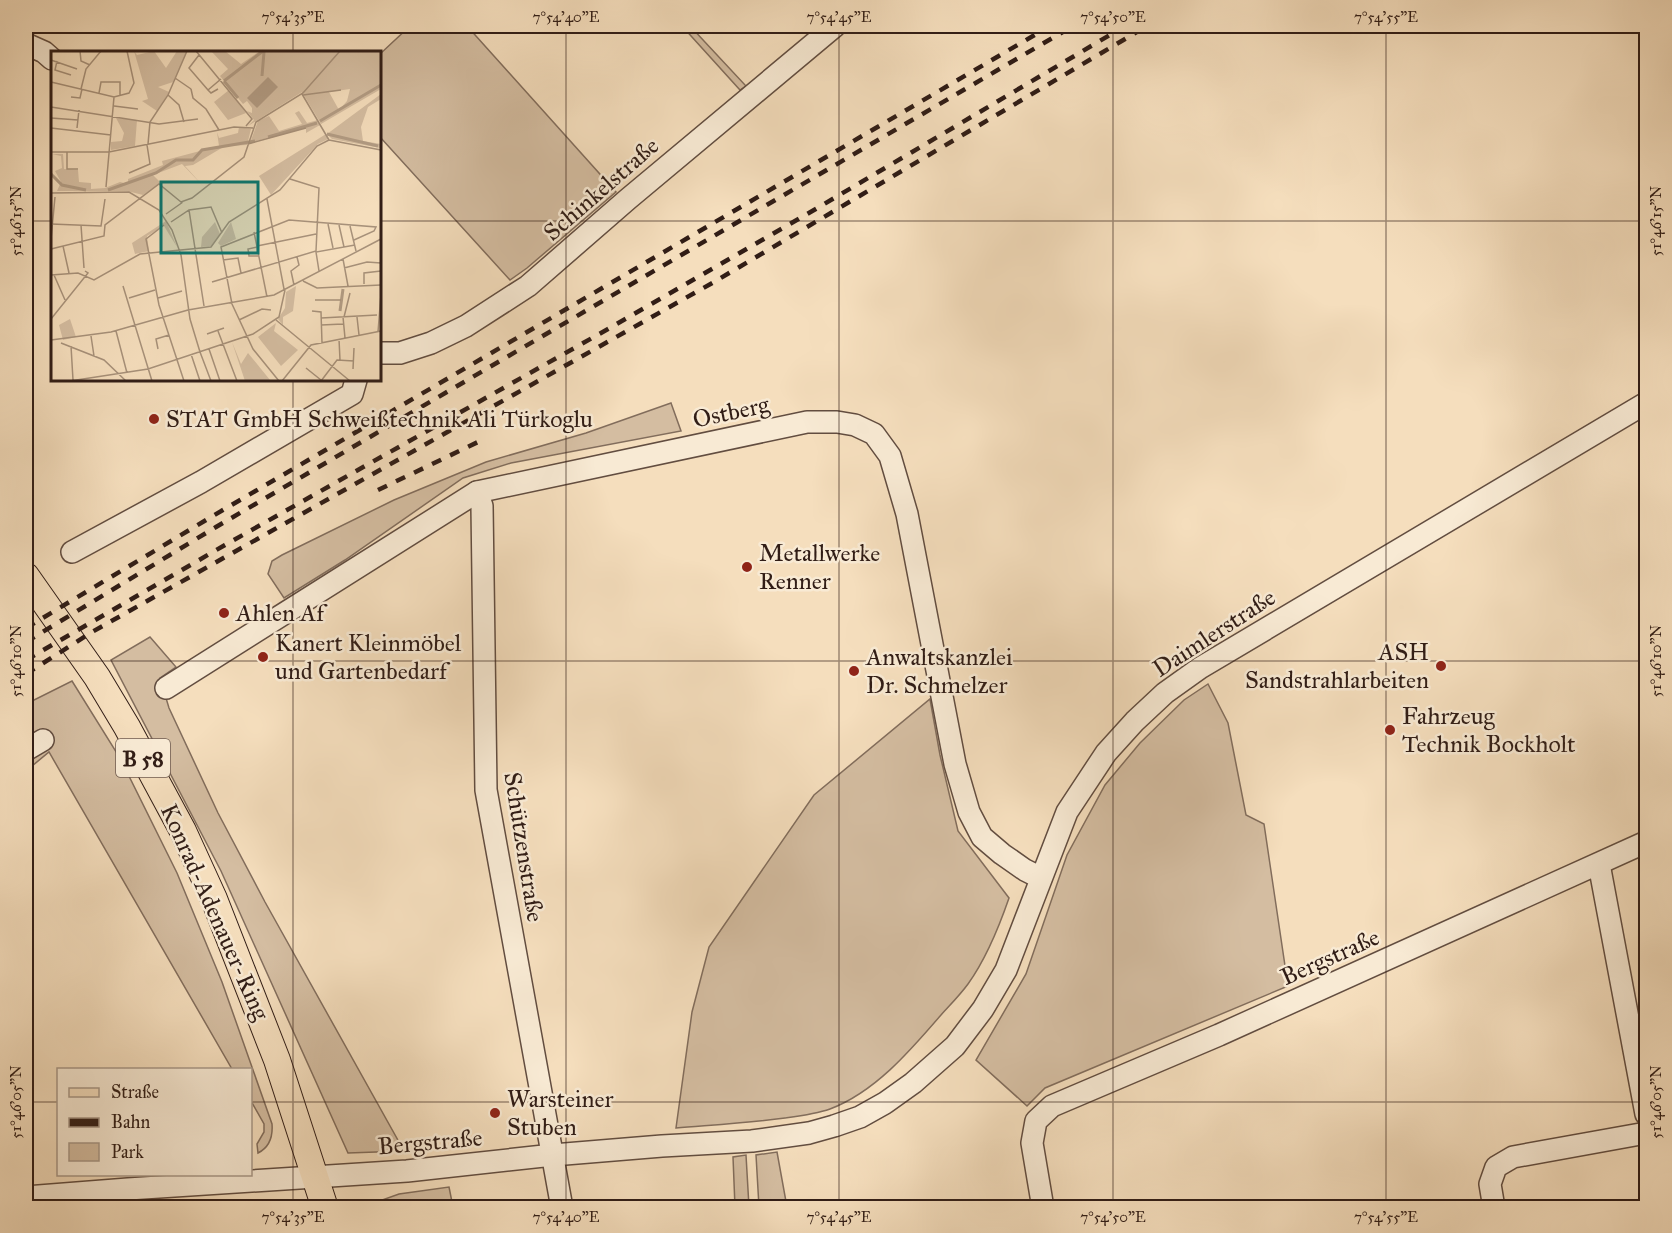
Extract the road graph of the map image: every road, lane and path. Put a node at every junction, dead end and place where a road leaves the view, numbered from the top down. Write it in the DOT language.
graph roads {
  1 [pos="835,26"];
  2 [pos="26,44"];
  3 [pos="51,58"];
  4 [pos="381,353"];
  5 [pos="356,381"];
  6 [pos="1647,403"];
  7 [pos="477,492"];
  8 [pos="72,552"];
  9 [pos="26,576"];
  10 [pos="166,688"];
  11 [pos="1647,842"];
  12 [pos="1599,864"];
  13 [pos="1041,878"];
  14 [pos="955,1046"];
  15 [pos="1646,1106"];
  16 [pos="1647,1133"];
  17 [pos="553,1155"];
  18 [pos="315,1177"];
  19 [pos="26,1197"];
  20 [pos="324,1208"];
  21 [pos="562,1208"];
  22 [pos="1043,1208"];
  23 [pos="1494,1208"];
  1 -- 4 [label="street, Schinkelstraße"];
  2 -- 3 [label="street"];
  5 -- 8 [label="street"];
  6 -- 13 [label="street, Daimlerstraße"];
  7 -- 10 [label="street, Ostberg"];
  7 -- 13 [label="street, Ostberg"];
  7 -- 17 [label="street, Schützenstraße"];
  9 -- 18 [label="main road, Konrad-Adenauer-Ring / B 58"];
  11 -- 12 [label="street, Bergstraße"];
  12 -- 15 [label="street"];
  12 -- 22 [label="street, Bergstraße"];
  13 -- 14 [label="street, Daimlerstraße"];
  14 -- 17 [label="street, Bergstraße"];
  16 -- 23 [label="street"];
  17 -- 18 [label="street, Bergstraße"];
  17 -- 21 [label="street, Schützenstraße"];
  18 -- 19 [label="street, Bergstraße"];
  18 -- 20 [label="main road, Konrad-Adenauer-Ring / B 58"];
}
